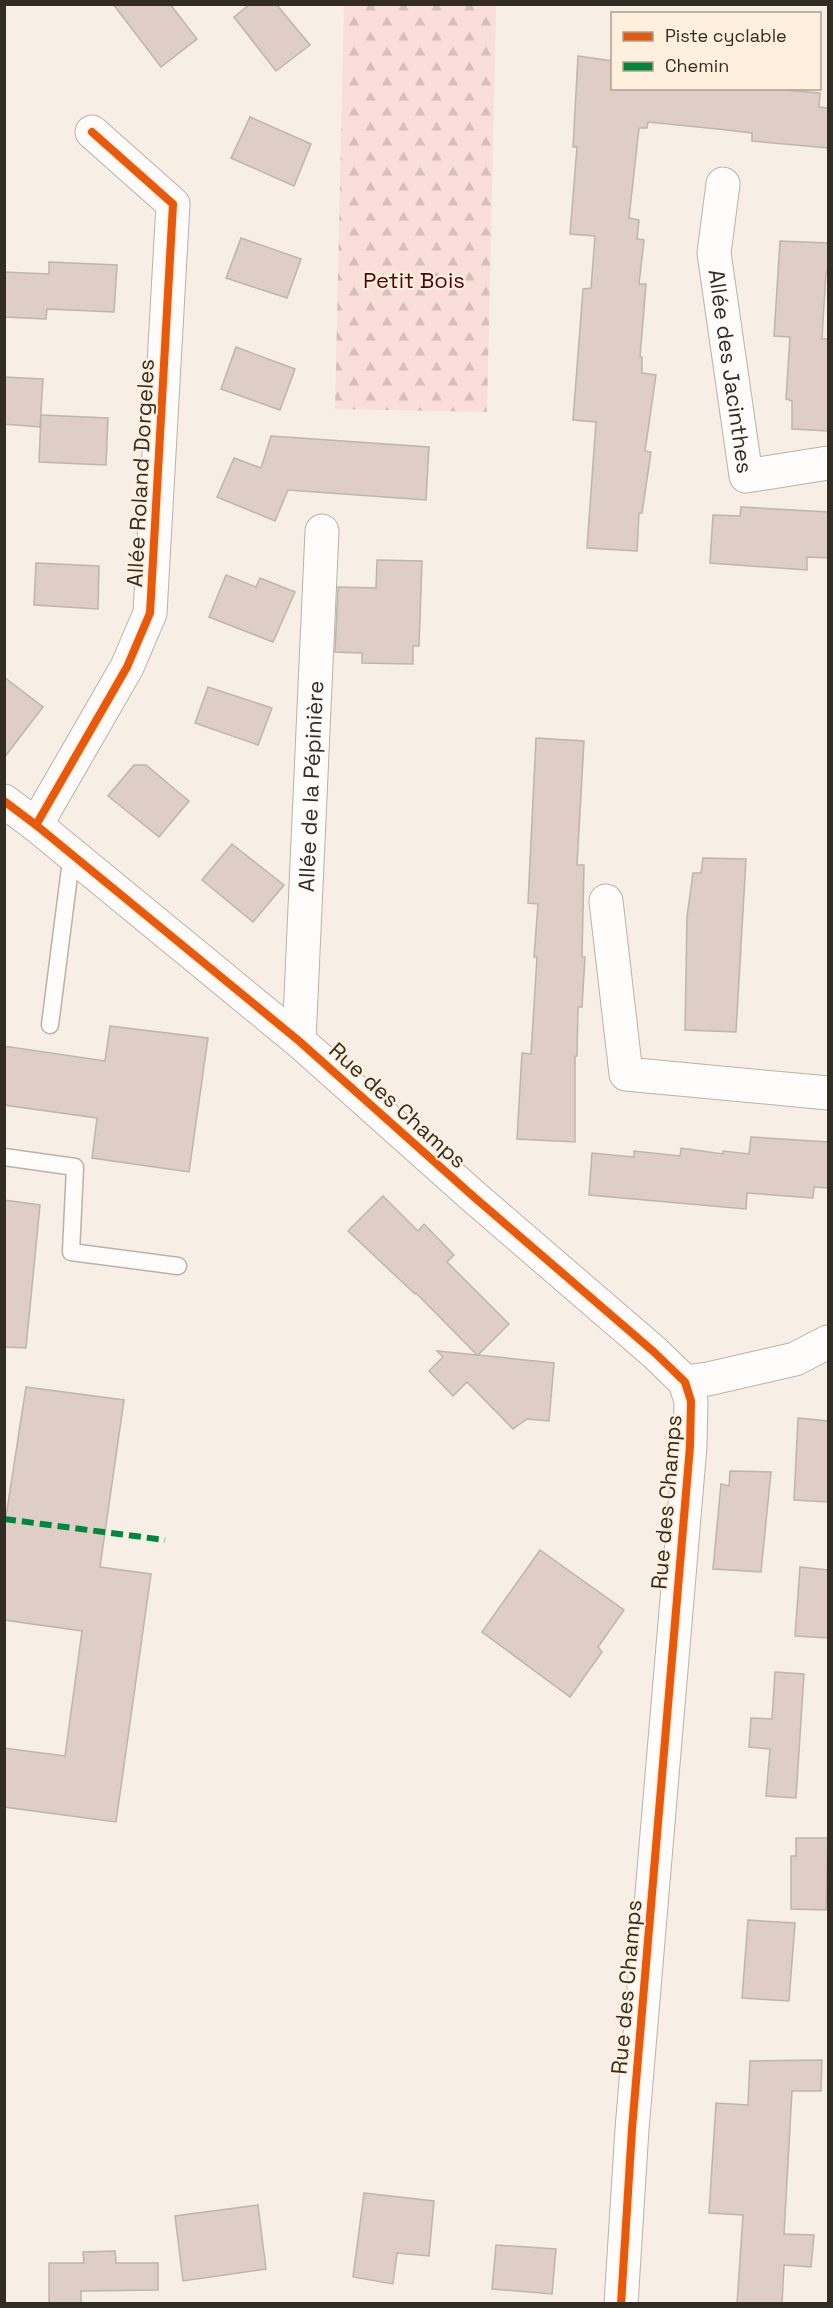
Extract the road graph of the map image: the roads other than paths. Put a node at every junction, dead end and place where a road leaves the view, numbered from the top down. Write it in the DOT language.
graph roads {
  1 [pos="92,132"];
  2 [pos="723,184"];
  3 [pos="828,463"];
  4 [pos="322,531"];
  5 [pos="4,801"];
  6 [pos="36,825"];
  7 [pos="79,860"];
  8 [pos="606,901"];
  9 [pos="50,1025"];
  10 [pos="299,1041"];
  11 [pos="828,1093"];
  12 [pos="4,1157"];
  13 [pos="178,1266"];
  14 [pos="828,1342"];
  15 [pos="685,1382"];
  16 [pos="621,2304"];
  1 -- 6 [label="street, Allée Roland Dorgeles"];
  2 -- 3 [label="street, Allée des Jacinthes"];
  4 -- 10 [label="street, Allée de la Pépinière"];
  5 -- 6 [label="street, Rue des Champs"];
  6 -- 7 [label="street, Rue des Champs"];
  7 -- 9 [label="lane"];
  7 -- 10 [label="street, Rue des Champs"];
  8 -- 11 [label="street"];
  10 -- 15 [label="street, Rue des Champs"];
  12 -- 13 [label="lane"];
  14 -- 15 [label="street"];
  15 -- 16 [label="street, Rue des Champs"];
}
